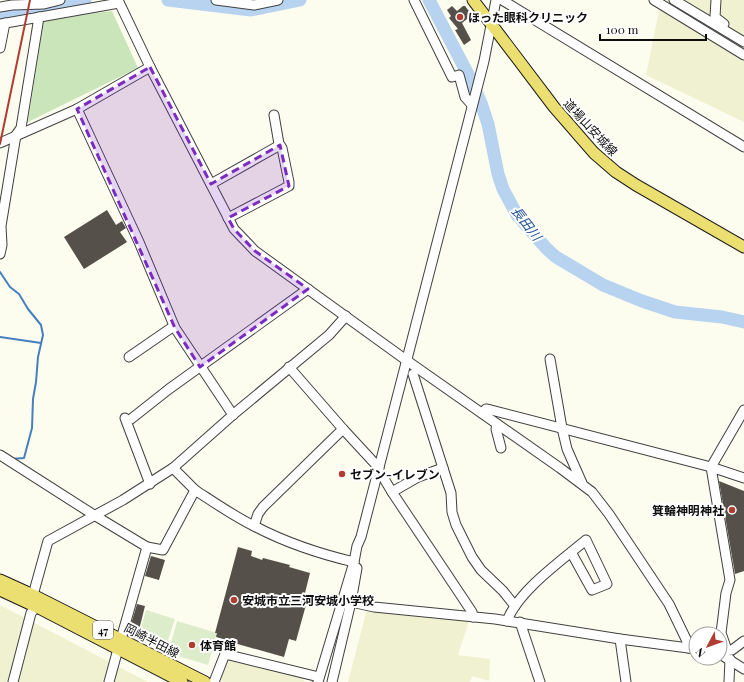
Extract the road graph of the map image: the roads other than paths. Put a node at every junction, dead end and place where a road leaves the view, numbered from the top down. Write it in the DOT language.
graph roads {
  1 [pos="60,0"];
  2 [pos="216,0"];
  3 [pos="278,0"];
  4 [pos="414,0"];
  5 [pos="473,0"];
  6 [pos="496,0"];
  7 [pos="502,0"];
  8 [pos="654,0"];
  9 [pos="674,0"];
  10 [pos="716,0"];
  11 [pos="12,2"];
  12 [pos="118,2"];
  13 [pos="245,2"];
  14 [pos="0,8"];
  15 [pos="39,17"];
  16 [pos="3,23"];
  17 [pos="490,23"];
  18 [pos="744,36"];
  19 [pos="744,42"];
  20 [pos="0,48"];
  21 [pos="744,55"];
  22 [pos="150,68"];
  23 [pos="472,105"];
  24 [pos="78,109"];
  25 [pos="274,115"];
  26 [pos="16,135"];
  27 [pos="0,143"];
  28 [pos="280,145"];
  29 [pos="744,147"];
  30 [pos="211,184"];
  31 [pos="228,218"];
  32 [pos="744,247"];
  33 [pos="0,254"];
  34 [pos="308,289"];
  35 [pos="346,316"];
  36 [pos="174,326"];
  37 [pos="129,357"];
  38 [pos="550,359"];
  39 [pos="406,360"];
  40 [pos="200,367"];
  41 [pos="289,367"];
  42 [pos="413,374"];
  43 [pos="744,410"];
  44 [pos="482,412"];
  45 [pos="233,415"];
  46 [pos="497,424"];
  47 [pos="562,428"];
  48 [pos="343,429"];
  49 [pos="501,448"];
  50 [pos="0,455"];
  51 [pos="711,467"];
  52 [pos="173,468"];
  53 [pos="443,468"];
  54 [pos="378,471"];
  55 [pos="744,478"];
  56 [pos="150,484"];
  57 [pos="582,484"];
  58 [pos="195,490"];
  59 [pos="392,492"];
  60 [pos="94,515"];
  61 [pos="254,526"];
  62 [pos="361,537"];
  63 [pos="147,547"];
  64 [pos="571,552"];
  65 [pos="354,562"];
  66 [pos="0,580"];
  67 [pos="0,590"];
  68 [pos="33,595"];
  69 [pos="351,602"];
  70 [pos="515,606"];
  71 [pos="36,607"];
  72 [pos="473,617"];
  73 [pos="507,621"];
  74 [pos="520,622"];
  75 [pos="722,626"];
  76 [pos="620,639"];
  77 [pos="744,641"];
  78 [pos="688,642"];
  79 [pos="119,644"];
  80 [pos="688,648"];
  81 [pos="728,653"];
  82 [pos="728,657"];
  83 [pos="727,666"];
  84 [pos="744,668"];
  85 [pos="319,680"];
  86 [pos="335,681"];
  87 [pos="13,682"];
  88 [pos="19,682"];
  89 [pos="109,682"];
  90 [pos="182,682"];
  91 [pos="206,682"];
  92 [pos="214,682"];
  93 [pos="540,682"];
  94 [pos="626,682"];
  95 [pos="729,682"];
  1 -- 11 [label="street"];
  2 -- 13 [label="street"];
  3 -- 13 [label="street"];
  4 -- 23 [label="street"];
  5 -- 17 [label="main road, 道場山安城線"];
  6 -- 17 [label="street"];
  7 -- 29 [label="street"];
  8 -- 21 [label="street"];
  9 -- 19 [label="street"];
  10 -- 18 [label="street"];
  11 -- 14 [label="street"];
  12 -- 15 [label="street"];
  12 -- 22 [label="street"];
  15 -- 16 [label="street"];
  15 -- 26 [label="street"];
  16 -- 20 [label="street"];
  17 -- 23 [label="street"];
  17 -- 32 [label="main road, 道場山安城線"];
  22 -- 24 [label="street"];
  22 -- 30 [label="street"];
  23 -- 39 [label="street"];
  24 -- 26 [label="street"];
  24 -- 36 [label="street"];
  25 -- 28 [label="street"];
  26 -- 27 [label="street"];
  26 -- 33 [label="street"];
  28 -- 30 [label="street"];
  28 -- 31 [label="street"];
  30 -- 31 [label="street"];
  31 -- 34 [label="street"];
  34 -- 35 [label="street"];
  34 -- 40 [label="street"];
  35 -- 39 [label="street"];
  35 -- 41 [label="street"];
  36 -- 37 [label="street"];
  36 -- 40 [label="street"];
  38 -- 47 [label="street"];
  39 -- 44 [label="street"];
  39 -- 54 [label="street"];
  40 -- 45 [label="street"];
  40 -- 56 [label="street"];
  41 -- 45 [label="street"];
  41 -- 48 [label="street"];
  42 -- 53 [label="street"];
  43 -- 51 [label="street"];
  44 -- 46 [label="street"];
  44 -- 47 [label="street"];
  45 -- 52 [label="street"];
  46 -- 49 [label="street"];
  46 -- 57 [label="street"];
  47 -- 51 [label="street"];
  47 -- 57 [label="street"];
  48 -- 54 [label="street"];
  48 -- 61 [label="street"];
  50 -- 60 [label="street"];
  51 -- 55 [label="street"];
  51 -- 75 [label="street"];
  52 -- 56 [label="street"];
  52 -- 58 [label="street"];
  53 -- 59 [label="street"];
  53 -- 70 [label="street"];
  54 -- 59 [label="street"];
  54 -- 62 [label="street"];
  56 -- 60 [label="street"];
  57 -- 78 [label="street"];
  58 -- 61 [label="street"];
  58 -- 63 [label="street"];
  59 -- 72 [label="street"];
  60 -- 63 [label="street"];
  60 -- 68 [label="street"];
  61 -- 65 [label="street"];
  62 -- 65 [label="street"];
  62 -- 69 [label="street"];
  63 -- 79 [label="street"];
  64 -- 64 [label="street"];
  64 -- 70 [label="street"];
  65 -- 85 [label="street"];
  66 -- 68 [label="main road, 岡崎半田線 / 47"];
  67 -- 71 [label="main road, 岡崎半田線 / 47"];
  68 -- 79 [label="main road, 岡崎半田線 / 47"];
  69 -- 72 [label="street"];
  69 -- 86 [label="street"];
  70 -- 73 [label="street"];
  71 -- 79 [label="main road, 岡崎半田線 / 47"];
  71 -- 87 [label="street"];
  71 -- 88 [label="street"];
  72 -- 73 [label="street"];
  73 -- 74 [label="street"];
  74 -- 76 [label="street"];
  74 -- 93 [label="street"];
  76 -- 80 [label="street"];
  76 -- 94 [label="street"];
  77 -- 81 [label="street"];
  79 -- 89 [label="street"];
  79 -- 90 [label="main road, 岡崎半田線 / 47"];
  79 -- 91 [label="main road, 岡崎半田線 / 47"];
  82 -- 84 [label="street"];
  83 -- 95 [label="street"];
  85 -- 92 [label="street"];
}
